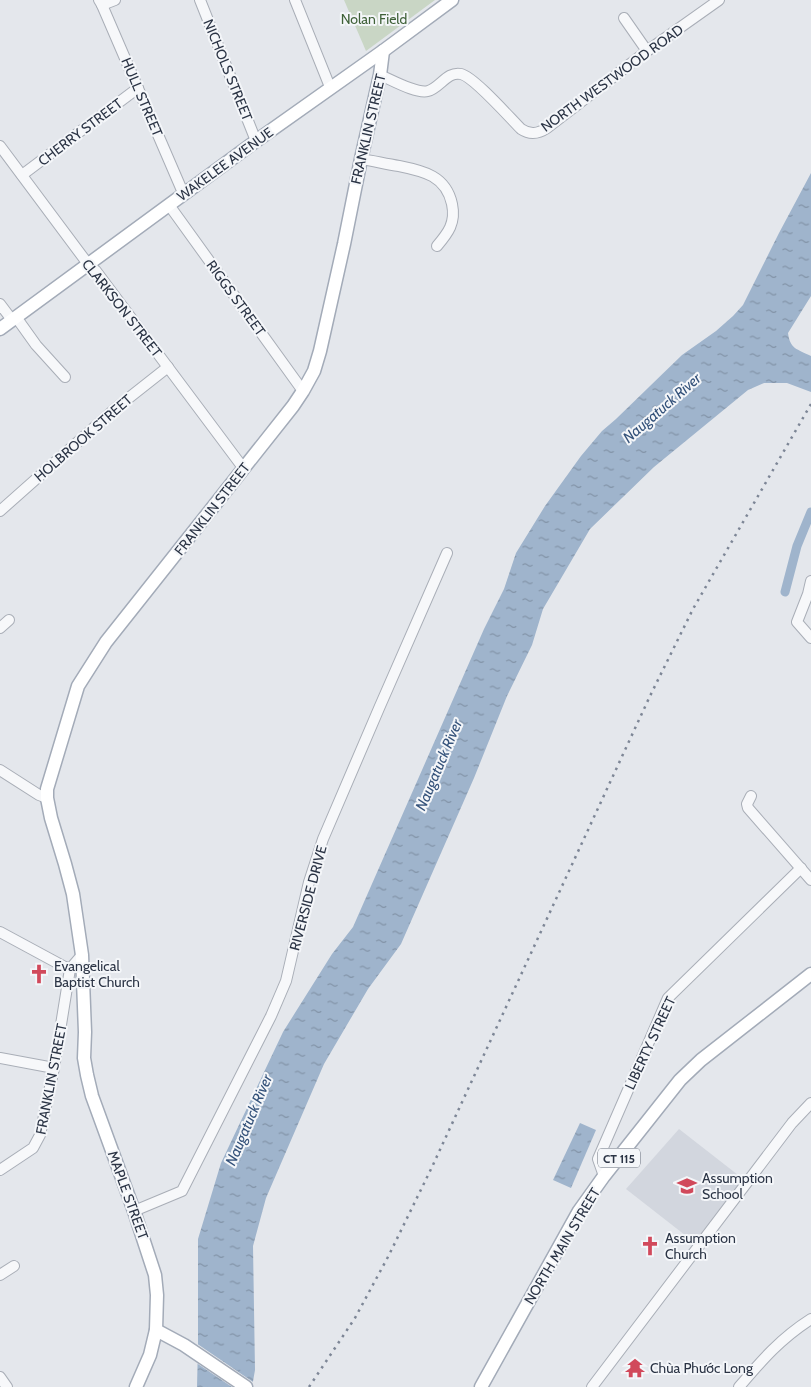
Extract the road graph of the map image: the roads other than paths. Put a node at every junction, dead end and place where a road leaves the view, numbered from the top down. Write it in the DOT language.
graph roads {
  1 [pos="115,0"];
  2 [pos="200,0"];
  3 [pos="295,0"];
  4 [pos="452,0"];
  5 [pos="719,0"];
  6 [pos="101,2"];
  7 [pos="624,18"];
  8 [pos="383,50"];
  9 [pos="648,51"];
  10 [pos="380,76"];
  11 [pos="138,88"];
  12 [pos="330,88"];
  13 [pos="256,141"];
  14 [pos="0,146"];
  15 [pos="361,159"];
  16 [pos="22,175"];
  17 [pos="184,195"];
  18 [pos="169,205"];
  19 [pos="437,246"];
  20 [pos="88,264"];
  21 [pos="0,304"];
  22 [pos="14,318"];
  23 [pos="0,329"];
  24 [pos="168,367"];
  25 [pos="65,377"];
  26 [pos="303,391"];
  27 [pos="244,469"];
  28 [pos="0,511"];
  29 [pos="447,553"];
  30 [pos="811,581"];
  31 [pos="10,620"];
  32 [pos="0,628"];
  33 [pos="811,638"];
  34 [pos="0,770"];
  35 [pos="751,796"];
  36 [pos="47,798"];
  37 [pos="801,868"];
  38 [pos="811,880"];
  39 [pos="0,932"];
  40 [pos="82,955"];
  41 [pos="70,969"];
  42 [pos="811,974"];
  43 [pos="0,1058"];
  44 [pos="54,1068"];
  45 [pos="811,1103"];
  46 [pos="0,1170"];
  47 [pos="604,1176"];
  48 [pos="134,1211"];
  49 [pos="14,1266"];
  50 [pos="0,1275"];
  51 [pos="811,1319"];
  52 [pos="156,1330"];
  53 [pos="0,1377"];
  54 [pos="487,1384"];
  55 [pos="6,1387"];
  56 [pos="136,1387"];
  57 [pos="246,1387"];
  58 [pos="592,1387"];
  59 [pos="739,1387"];
  1 -- 6 [label="street"];
  2 -- 13 [label="street, NICHOLS STREET"];
  3 -- 12 [label="street"];
  4 -- 8 [label="main road, WAKELEE AVENUE"];
  5 -- 9 [label="street, NORTH WESTWOOD ROAD"];
  6 -- 11 [label="street, HULL STREET"];
  7 -- 9 [label="street"];
  8 -- 10 [label="main road, FRANKLIN STREET"];
  8 -- 12 [label="main road, WAKELEE AVENUE"];
  9 -- 10 [label="street, NORTH WESTWOOD ROAD"];
  10 -- 15 [label="main road, FRANKLIN STREET"];
  11 -- 16 [label="street, CHERRY STREET"];
  11 -- 17 [label="street, HULL STREET"];
  12 -- 13 [label="main road, WAKELEE AVENUE"];
  13 -- 17 [label="main road, WAKELEE AVENUE"];
  14 -- 16 [label="street, CLARKSON STREET"];
  15 -- 19 [label="street"];
  15 -- 26 [label="main road, FRANKLIN STREET"];
  16 -- 20 [label="street, CLARKSON STREET"];
  17 -- 18 [label="main road, WAKELEE AVENUE"];
  18 -- 20 [label="main road, WAKELEE AVENUE"];
  18 -- 26 [label="street, RIGGS STREET"];
  20 -- 22 [label="main road, WAKELEE AVENUE"];
  20 -- 24 [label="street, CLARKSON STREET"];
  21 -- 22 [label="street"];
  22 -- 23 [label="main road, WAKELEE AVENUE"];
  22 -- 25 [label="street"];
  24 -- 27 [label="street, CLARKSON STREET"];
  24 -- 28 [label="street, HOLBROOK STREET"];
  26 -- 27 [label="main road, FRANKLIN STREET"];
  27 -- 36 [label="main road, FRANKLIN STREET"];
  29 -- 48 [label="street, RIVERSIDE DRIVE"];
  30 -- 33 [label="street"];
  31 -- 32 [label="street"];
  34 -- 36 [label="street"];
  35 -- 37 [label="street"];
  36 -- 40 [label="main road, FRANKLIN STREET"];
  37 -- 38 [label="street"];
  37 -- 47 [label="street, LIBERTY STREET"];
  39 -- 41 [label="street"];
  40 -- 41 [label="street"];
  40 -- 48 [label="main road, MAPLE STREET"];
  41 -- 44 [label="street, FRANKLIN STREET"];
  42 -- 47 [label="main road, NORTH MAIN STREET / CT 115"];
  43 -- 44 [label="street"];
  44 -- 46 [label="street, FRANKLIN STREET"];
  45 -- 58 [label="street"];
  47 -- 54 [label="main road, NORTH MAIN STREET / CT 115"];
  48 -- 52 [label="main road, MAPLE STREET"];
  49 -- 50 [label="street"];
  51 -- 59 [label="street"];
  52 -- 56 [label="main road"];
  52 -- 57 [label="main road"];
  53 -- 55 [label="street"];
}
